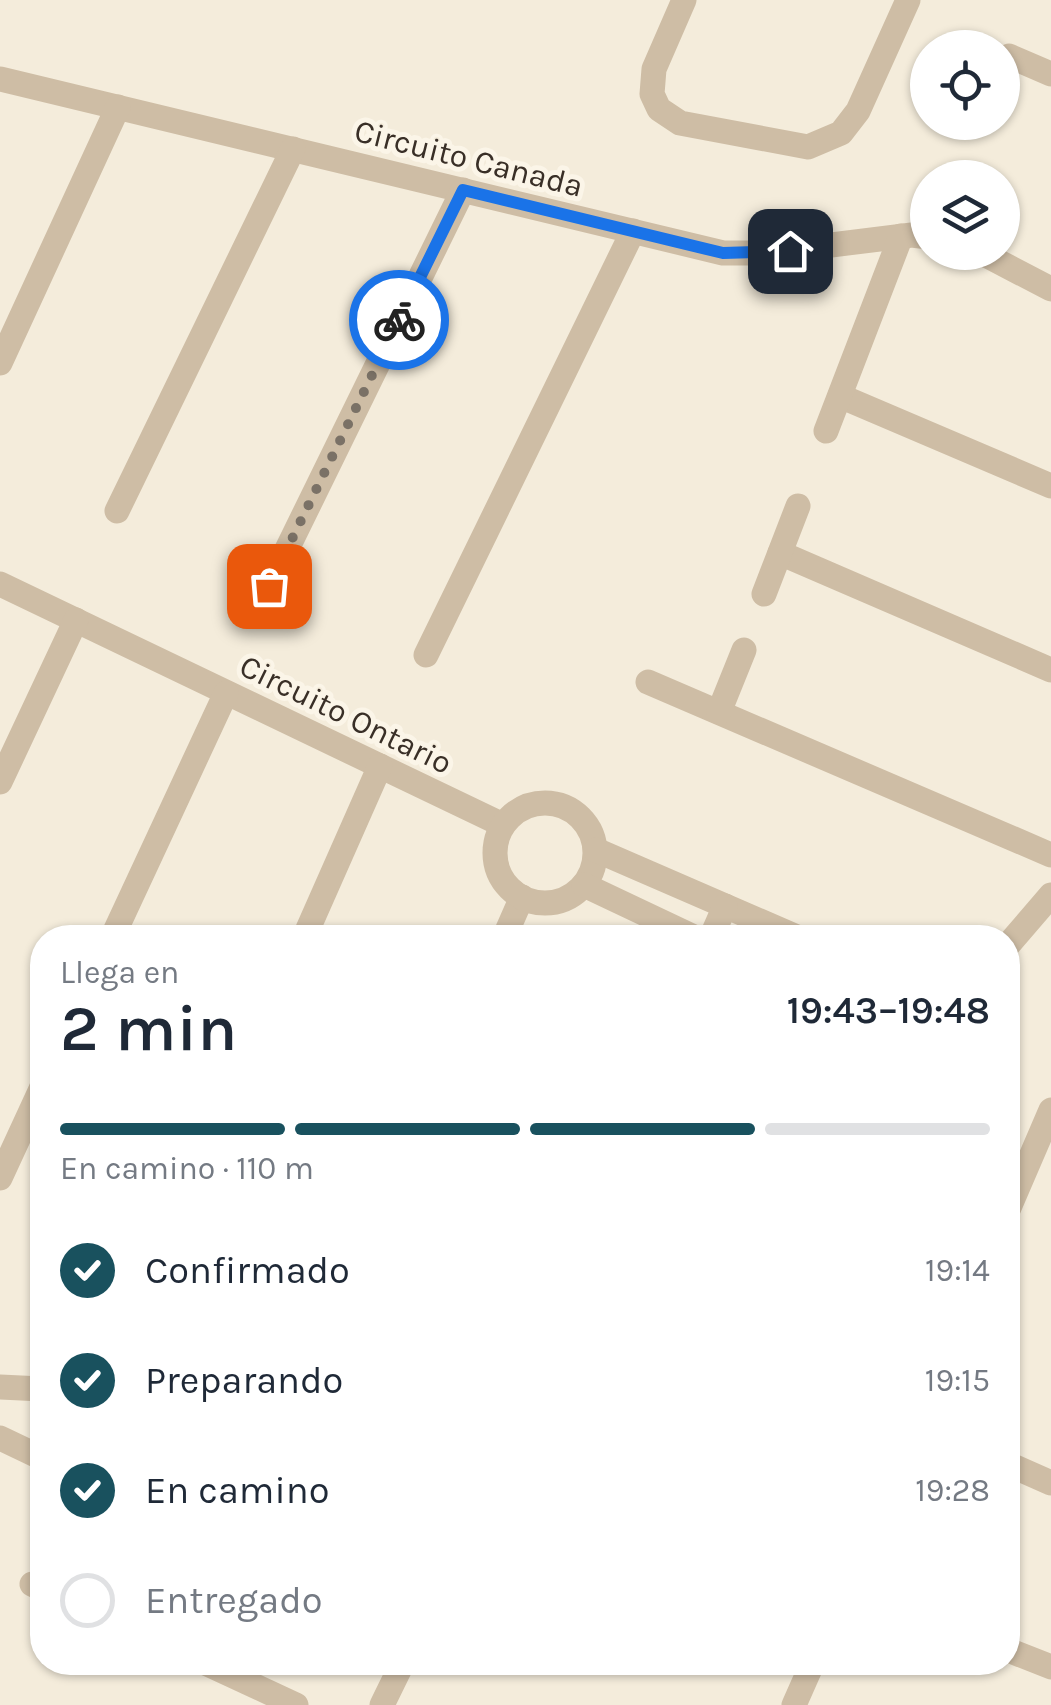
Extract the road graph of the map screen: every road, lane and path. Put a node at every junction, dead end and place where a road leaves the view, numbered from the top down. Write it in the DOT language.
graph roads {
  1 [pos="684,0"];
  2 [pos="908,0"];
  3 [pos="1020,60"];
  4 [pos="1051,74"];
  5 [pos="0,78"];
  6 [pos="118,107"];
  7 [pos="294,149"];
  8 [pos="463,190"];
  9 [pos="633,232"];
  10 [pos="901,236"];
  11 [pos="910,236"];
  12 [pos="1015,270"];
  13 [pos="1051,289"];
  14 [pos="0,362"];
  15 [pos="840,396"];
  16 [pos="826,431"];
  17 [pos="1051,486"];
  18 [pos="798,506"];
  19 [pos="117,512"];
  20 [pos="780,553"];
  21 [pos="0,584"];
  22 [pos="269,586"];
  23 [pos="764,594"];
  24 [pos="76,620"];
  25 [pos="744,650"];
  26 [pos="426,655"];
  27 [pos="1051,670"];
  28 [pos="648,682"];
  29 [pos="226,693"];
  30 [pos="719,712"];
  31 [pos="380,766"];
  32 [pos="0,782"];
  33 [pos="502,825"];
  34 [pos="596,850"];
  35 [pos="1051,855"];
  36 [pos="584,886"];
  37 [pos="1051,895"];
  38 [pos="522,898"];
  39 [pos="726,906"];
  40 [pos="118,925"];
  41 [pos="310,925"];
  42 [pos="510,925"];
  43 [pos="668,925"];
  44 [pos="717,925"];
  45 [pos="769,925"];
  46 [pos="1020,931"];
  47 [pos="1051,1110"];
  48 [pos="30,1112"];
  49 [pos="1020,1168"];
  50 [pos="0,1178"];
  51 [pos="0,1388"];
  52 [pos="30,1389"];
  53 [pos="0,1438"];
  54 [pos="30,1452"];
  55 [pos="1020,1469"];
  56 [pos="1051,1483"];
  57 [pos="1020,1655"];
  58 [pos="1051,1667"];
  59 [pos="231,1675"];
  60 [pos="396,1675"];
  61 [pos="807,1675"];
  62 [pos="296,1705"];
  63 [pos="382,1705"];
  64 [pos="794,1705"];
  1 -- 2 [label="street"];
  3 -- 4 [label="street"];
  5 -- 6 [label="street, Circuito Canada"];
  6 -- 7 [label="street, Circuito Canada"];
  6 -- 14 [label="street"];
  7 -- 8 [label="street, Circuito Canada"];
  7 -- 19 [label="street"];
  8 -- 9 [label="street, Circuito Canada"];
  8 -- 22 [label="street"];
  9 -- 10 [label="street, Circuito Canada"];
  9 -- 26 [label="street"];
  10 -- 11 [label="street, Circuito Canada"];
  10 -- 15 [label="street"];
  12 -- 13 [label="street"];
  15 -- 16 [label="street"];
  15 -- 17 [label="street"];
  18 -- 20 [label="street"];
  20 -- 23 [label="street"];
  20 -- 27 [label="street"];
  21 -- 24 [label="street, Circuito Ontario"];
  24 -- 29 [label="street, Circuito Ontario"];
  24 -- 32 [label="street"];
  25 -- 30 [label="street"];
  28 -- 30 [label="street"];
  29 -- 31 [label="street, Circuito Ontario"];
  29 -- 40 [label="street"];
  30 -- 35 [label="street"];
  31 -- 33 [label="street, Circuito Ontario"];
  31 -- 41 [label="street"];
  33 -- 34 [label="street"];
  33 -- 38 [label="street"];
  34 -- 36 [label="street"];
  34 -- 39 [label="street"];
  36 -- 38 [label="street"];
  36 -- 43 [label="street"];
  37 -- 46 [label="street"];
  38 -- 42 [label="street"];
  39 -- 44 [label="street"];
  39 -- 45 [label="street"];
  47 -- 49 [label="street"];
  48 -- 50 [label="street"];
  51 -- 52 [label="street"];
  53 -- 54 [label="street"];
  55 -- 56 [label="street"];
  57 -- 58 [label="street"];
  59 -- 62 [label="street"];
  60 -- 63 [label="street"];
  61 -- 64 [label="street"];
}
